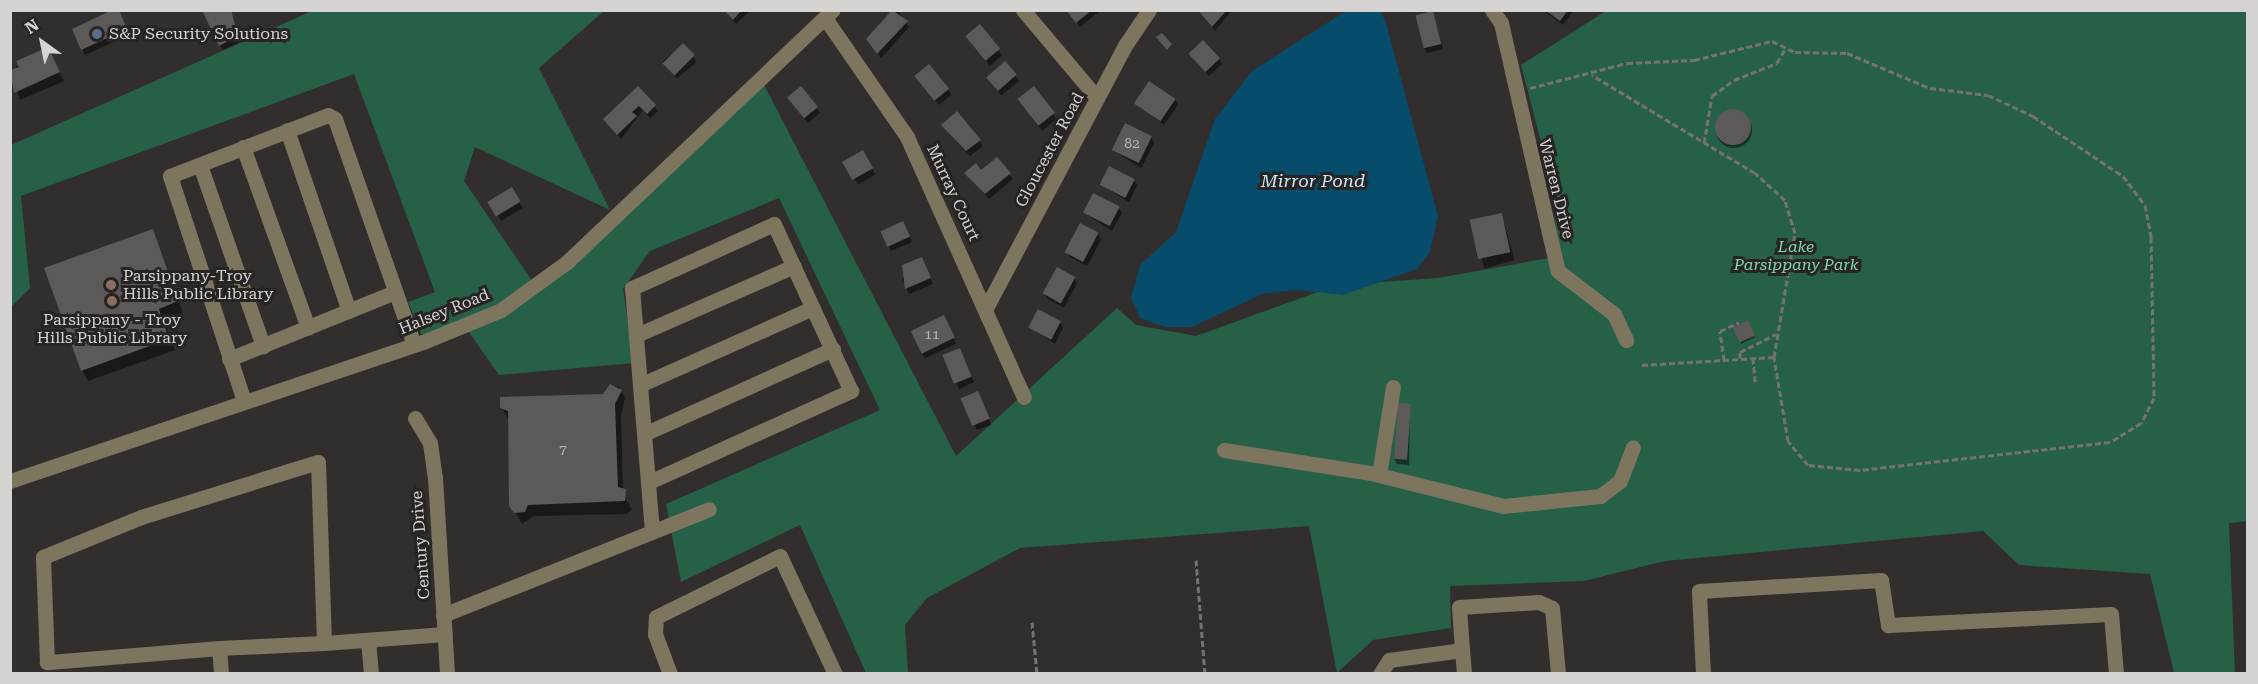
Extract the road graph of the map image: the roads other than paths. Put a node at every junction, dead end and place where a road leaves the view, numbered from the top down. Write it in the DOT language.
graph roads {
  1 [pos="1023,10"];
  2 [pos="1149,10"];
  3 [pos="829,14"];
  4 [pos="1495,14"];
  5 [pos="1097,98"];
  6 [pos="287,130"];
  7 [pos="243,147"];
  8 [pos="200,165"];
  9 [pos="794,266"];
  10 [pos="395,292"];
  11 [pos="813,308"];
  12 [pos="986,309"];
  13 [pos="349,311"];
  14 [pos="308,328"];
  15 [pos="639,333"];
  16 [pos="1626,340"];
  17 [pos="414,345"];
  18 [pos="263,346"];
  19 [pos="833,349"];
  20 [pos="229,359"];
  21 [pos="642,384"];
  22 [pos="1393,387"];
  23 [pos="1024,397"];
  24 [pos="244,401"];
  25 [pos="415,418"];
  26 [pos="646,433"];
  27 [pos="1633,447"];
  28 [pos="1224,450"];
  29 [pos="1379,475"];
  30 [pos="10,481"];
  31 [pos="649,482"];
  32 [pos="709,508"];
  33 [pos="652,529"];
  34 [pos="443,615"];
  35 [pos="445,634"];
  36 [pos="368,640"];
  37 [pos="324,643"];
  38 [pos="219,648"];
  39 [pos="1462,650"];
  40 [pos="221,674"];
  41 [pos="371,674"];
  42 [pos="447,674"];
  43 [pos="670,674"];
  44 [pos="835,674"];
  45 [pos="1380,674"];
  46 [pos="1464,674"];
  47 [pos="1558,674"];
  48 [pos="1703,674"];
  49 [pos="2116,674"];
  1 -- 5 [label="street"];
  2 -- 5 [label="street, Gloucester Road"];
  3 -- 12 [label="street, Murray Court"];
  3 -- 17 [label="street, Halsey Road"];
  4 -- 16 [label="street, Warren Drive"];
  5 -- 12 [label="street, Gloucester Road"];
  6 -- 7 [label="street"];
  6 -- 10 [label="street"];
  6 -- 13 [label="street"];
  7 -- 8 [label="street"];
  7 -- 14 [label="street"];
  8 -- 18 [label="street"];
  8 -- 20 [label="street"];
  9 -- 11 [label="street"];
  9 -- 15 [label="street"];
  9 -- 15 [label="street"];
  10 -- 13 [label="street"];
  10 -- 17 [label="street"];
  11 -- 19 [label="street"];
  11 -- 21 [label="street"];
  12 -- 23 [label="street, Murray Court"];
  13 -- 14 [label="street"];
  14 -- 18 [label="street"];
  15 -- 21 [label="street"];
  17 -- 24 [label="street, Halsey Road"];
  18 -- 20 [label="street"];
  19 -- 26 [label="street"];
  19 -- 31 [label="street"];
  20 -- 24 [label="street"];
  21 -- 26 [label="street"];
  22 -- 29 [label="street"];
  24 -- 30 [label="street, Halsey Road"];
  25 -- 34 [label="street, Century Drive"];
  26 -- 31 [label="street"];
  27 -- 29 [label="street"];
  28 -- 29 [label="street"];
  31 -- 33 [label="street"];
  32 -- 33 [label="street"];
  33 -- 34 [label="street"];
  34 -- 35 [label="street, Century Drive"];
  35 -- 36 [label="street"];
  35 -- 42 [label="street, Century Drive"];
  36 -- 37 [label="street"];
  36 -- 41 [label="street"];
  37 -- 38 [label="street"];
  37 -- 38 [label="street"];
  38 -- 40 [label="street"];
  39 -- 45 [label="street"];
  39 -- 46 [label="street"];
  39 -- 47 [label="street"];
  43 -- 44 [label="street"];
  48 -- 49 [label="street"];
}
